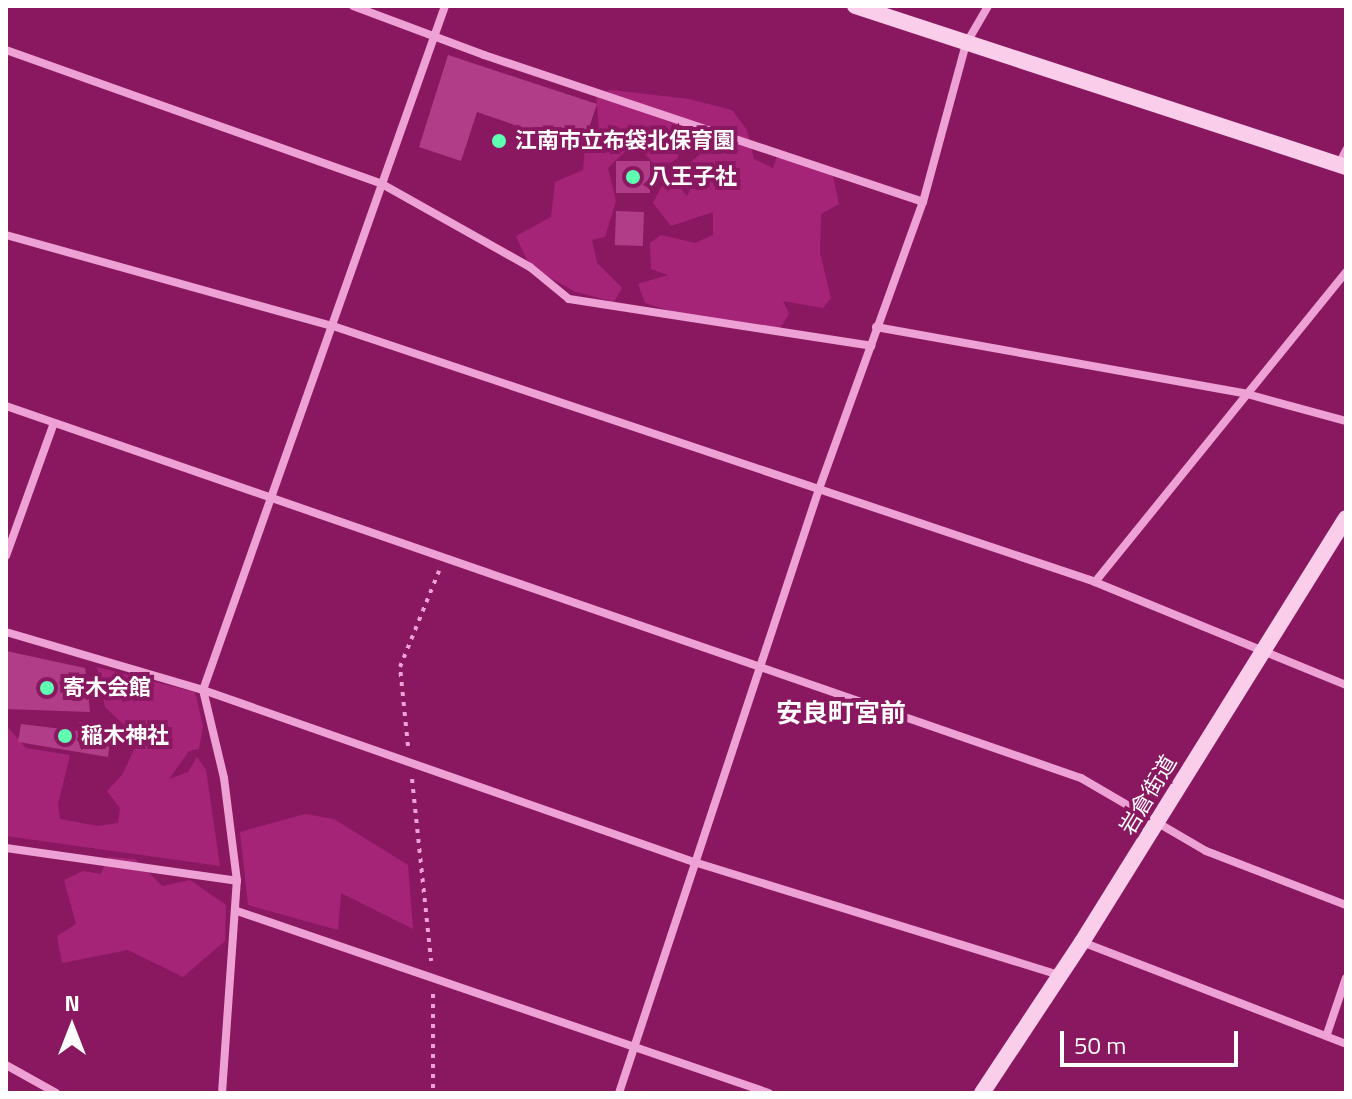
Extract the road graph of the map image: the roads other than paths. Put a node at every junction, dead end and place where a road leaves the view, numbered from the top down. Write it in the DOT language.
graph roads {
  1 [pos="353,6"];
  2 [pos="445,6"];
  3 [pos="855,6"];
  4 [pos="988,6"];
  5 [pos="434,35"];
  6 [pos="966,44"];
  7 [pos="6,50"];
  8 [pos="1344,160"];
  9 [pos="382,184"];
  10 [pos="923,202"];
  11 [pos="6,235"];
  12 [pos="1346,272"];
  13 [pos="333,326"];
  14 [pos="876,327"];
  15 [pos="871,346"];
  16 [pos="1247,394"];
  17 [pos="6,406"];
  18 [pos="1346,421"];
  19 [pos="54,423"];
  20 [pos="819,489"];
  21 [pos="268,501"];
  22 [pos="1346,518"];
  23 [pos="6,556"];
  24 [pos="1095,582"];
  25 [pos="6,632"];
  26 [pos="1260,651"];
  27 [pos="759,671"];
  28 [pos="1346,685"];
  29 [pos="203,690"];
  30 [pos="1158,822"];
  31 [pos="6,848"];
  32 [pos="694,862"];
  33 [pos="237,881"];
  34 [pos="1346,905"];
  35 [pos="237,911"];
  36 [pos="1082,942"];
  37 [pos="1060,976"];
  38 [pos="1346,978"];
  39 [pos="1327,1034"];
  40 [pos="1346,1044"];
  41 [pos="635,1047"];
  42 [pos="6,1065"];
  43 [pos="56,1093"];
  44 [pos="222,1093"];
  45 [pos="619,1093"];
  46 [pos="769,1093"];
  47 [pos="982,1093"];
  1 -- 5 [label="street"];
  2 -- 5 [label="street"];
  3 -- 6 [label="street"];
  4 -- 6 [label="street"];
  5 -- 9 [label="street"];
  5 -- 10 [label="street"];
  6 -- 8 [label="street"];
  6 -- 10 [label="street"];
  7 -- 9 [label="street"];
  9 -- 13 [label="street"];
  9 -- 15 [label="street"];
  10 -- 14 [label="street"];
  11 -- 13 [label="street"];
  12 -- 16 [label="street"];
  13 -- 20 [label="street"];
  13 -- 21 [label="street"];
  14 -- 15 [label="street"];
  14 -- 16 [label="street"];
  15 -- 20 [label="street"];
  16 -- 18 [label="street"];
  16 -- 24 [label="street"];
  17 -- 19 [label="street"];
  19 -- 21 [label="street"];
  19 -- 23 [label="street"];
  20 -- 24 [label="street"];
  20 -- 27 [label="street"];
  21 -- 27 [label="street"];
  21 -- 29 [label="street"];
  22 -- 26 [label="street, 岩倉街道"];
  24 -- 26 [label="street"];
  25 -- 29 [label="street"];
  26 -- 28 [label="street"];
  26 -- 30 [label="street, 岩倉街道"];
  27 -- 30 [label="street"];
  27 -- 32 [label="street"];
  29 -- 32 [label="street"];
  29 -- 33 [label="street"];
  30 -- 34 [label="street"];
  30 -- 36 [label="street, 岩倉街道"];
  31 -- 33 [label="street"];
  32 -- 37 [label="street"];
  32 -- 41 [label="street"];
  33 -- 35 [label="street"];
  35 -- 41 [label="street"];
  35 -- 44 [label="street"];
  36 -- 37 [label="street, 岩倉街道"];
  36 -- 39 [label="street"];
  37 -- 47 [label="street, 岩倉街道"];
  38 -- 39 [label="street"];
  39 -- 40 [label="street"];
  41 -- 45 [label="street"];
  41 -- 46 [label="street"];
  42 -- 43 [label="street"];
}
